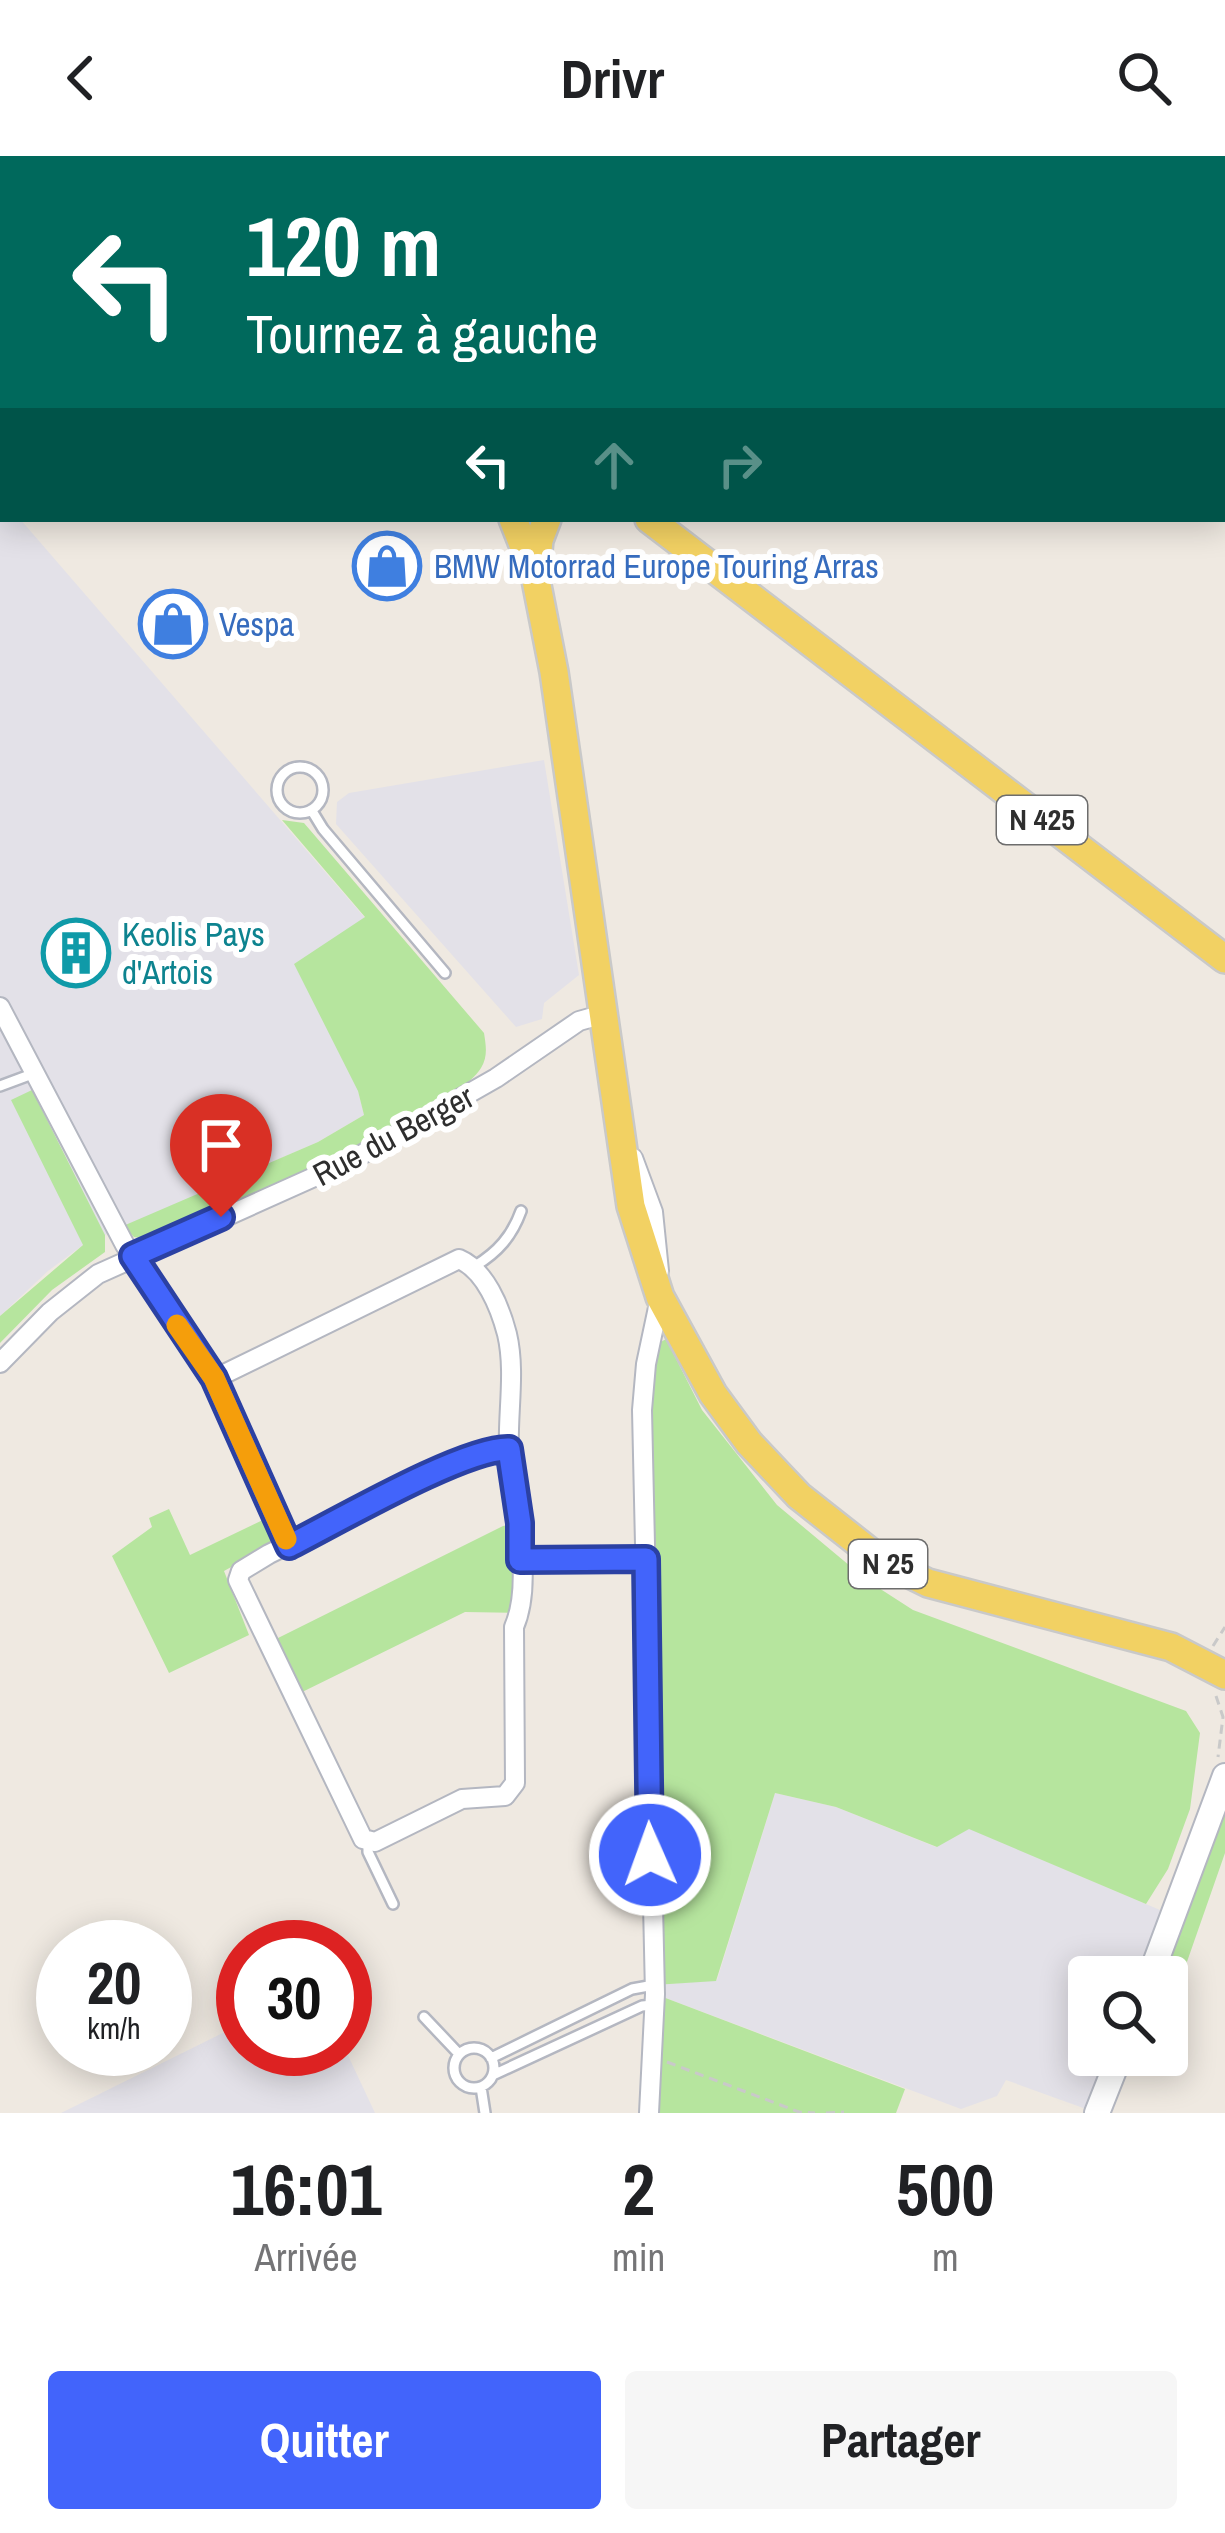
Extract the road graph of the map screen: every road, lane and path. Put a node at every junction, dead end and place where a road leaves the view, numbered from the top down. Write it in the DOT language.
graph roads {
  1 [pos="546,522"];
  2 [pos="653,522"];
  3 [pos="521,527"];
  4 [pos="535,574"];
  5 [pos="312,811"];
  6 [pos="1225,959"];
  7 [pos="446,973"];
  8 [pos="0,1007"];
  9 [pos="604,1014"];
  10 [pos="35,1073"];
  11 [pos="0,1086"];
  12 [pos="521,1211"];
  13 [pos="133,1256"];
  14 [pos="475,1266"];
  15 [pos="660,1297"];
  16 [pos="684,1340"];
  17 [pos="649,1355"];
  18 [pos="0,1363"];
  19 [pos="214,1378"];
  20 [pos="509,1449"];
  21 [pos="289,1546"];
  22 [pos="646,1559"];
  23 [pos="520,1560"];
  24 [pos="1225,1627"];
  25 [pos="1221,1668"];
  26 [pos="1221,1768"];
  27 [pos="365,1840"];
  28 [pos="393,1904"];
  29 [pos="1157,1956"];
  30 [pos="654,1995"];
  31 [pos="424,2017"];
  32 [pos="459,2054"];
  33 [pos="654,2057"];
  34 [pos="491,2058"];
  35 [pos="493,2075"];
  36 [pos="1112,2076"];
  37 [pos="482,2087"];
  38 [pos="844,2112"];
  39 [pos="485,2113"];
  40 [pos="650,2113"];
  41 [pos="815,2113"];
  42 [pos="826,2113"];
  43 [pos="1097,2113"];
  1 -- 4 [label="main road, N 25"];
  2 -- 6 [label="main road, N 425"];
  3 -- 4 [label="main road, N 25"];
  4 -- 9 [label="main road, N 25"];
  5 -- 5 [label="lane"];
  5 -- 7 [label="lane"];
  8 -- 10 [label="street"];
  9 -- 13 [label="street, Rue du Berger"];
  9 -- 15 [label="main road, N 25"];
  10 -- 11 [label="lane"];
  10 -- 13 [label="street"];
  12 -- 14 [label="lane"];
  13 -- 18 [label="street, Rue du Berger"];
  13 -- 19 [label="street"];
  14 -- 19 [label="street"];
  14 -- 20 [label="street"];
  15 -- 16 [label="main road, N 25"];
  15 -- 17 [label="street"];
  16 -- 17 [label="street"];
  16 -- 25 [label="main road, N 25"];
  17 -- 22 [label="street"];
  19 -- 21 [label="street"];
  20 -- 21 [label="street"];
  20 -- 23 [label="street"];
  21 -- 27 [label="street"];
  22 -- 23 [label="street"];
  22 -- 30 [label="street"];
  23 -- 27 [label="street"];
  24 -- 25 [label="path"];
  25 -- 26 [label="path"];
  26 -- 29 [label="main road"];
  27 -- 28 [label="lane"];
  30 -- 33 [label="street"];
  30 -- 34 [label="lane"];
  30 -- 35 [label="lane"];
  31 -- 32 [label="lane"];
  32 -- 34 [label="lane"];
  32 -- 37 [label="lane"];
  33 -- 40 [label="street"];
  33 -- 41 [label="path"];
  34 -- 35 [label="lane"];
  35 -- 37 [label="lane"];
  36 -- 43 [label="main road"];
  37 -- 39 [label="lane"];
  38 -- 42 [label="path"];
}
